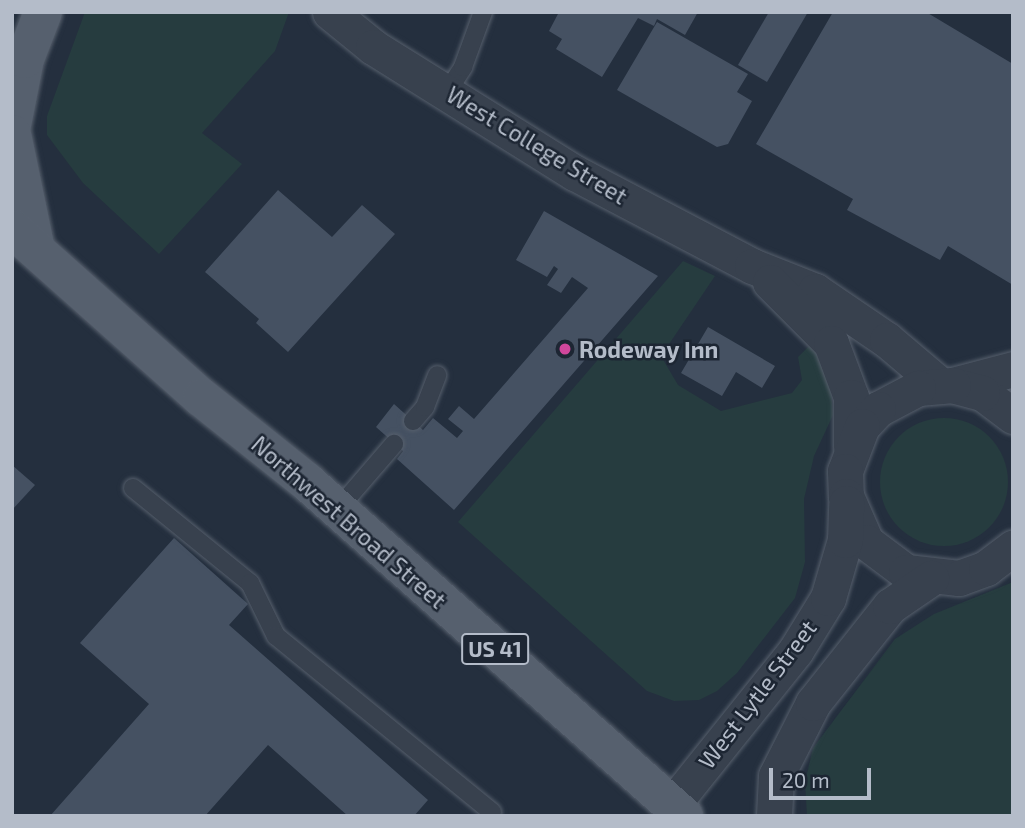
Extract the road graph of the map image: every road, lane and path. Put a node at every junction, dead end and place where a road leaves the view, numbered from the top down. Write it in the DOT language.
graph roads {
  1 [pos="43,12"];
  2 [pos="330,12"];
  3 [pos="483,12"];
  4 [pos="447,92"];
  5 [pos="12,125"];
  6 [pos="12,134"];
  7 [pos="20,244"];
  8 [pos="752,266"];
  9 [pos="1013,369"];
  10 [pos="437,375"];
  11 [pos="947,385"];
  12 [pos="1013,416"];
  13 [pos="413,421"];
  14 [pos="394,443"];
  15 [pos="851,446"];
  16 [pos="133,488"];
  17 [pos="846,496"];
  18 [pos="338,509"];
  19 [pos="1013,548"];
  20 [pos="931,578"];
  21 [pos="678,811"];
  22 [pos="492,812"];
  23 [pos="774,816"];
  1 -- 5 [label="main road"];
  2 -- 4 [label="street, West College Street"];
  3 -- 4 [label="lane"];
  4 -- 8 [label="street, West College Street"];
  6 -- 7 [label="main road"];
  7 -- 18 [label="main road, Northwest Broad Street / US 41"];
  8 -- 11 [label="street, West College Street"];
  8 -- 15 [label="street, West College Street"];
  9 -- 11 [label="street"];
  10 -- 13 [label="lane"];
  11 -- 12 [label="street"];
  11 -- 15 [label="street"];
  14 -- 18 [label="lane"];
  15 -- 17 [label="street, West Lytle Street"];
  16 -- 22 [label="lane"];
  17 -- 20 [label="street, West Lytle Street"];
  17 -- 21 [label="street, West Lytle Street"];
  18 -- 21 [label="main road, Northwest Broad Street / US 41"];
  19 -- 20 [label="street, West Lytle Street"];
  20 -- 23 [label="street"];
}
